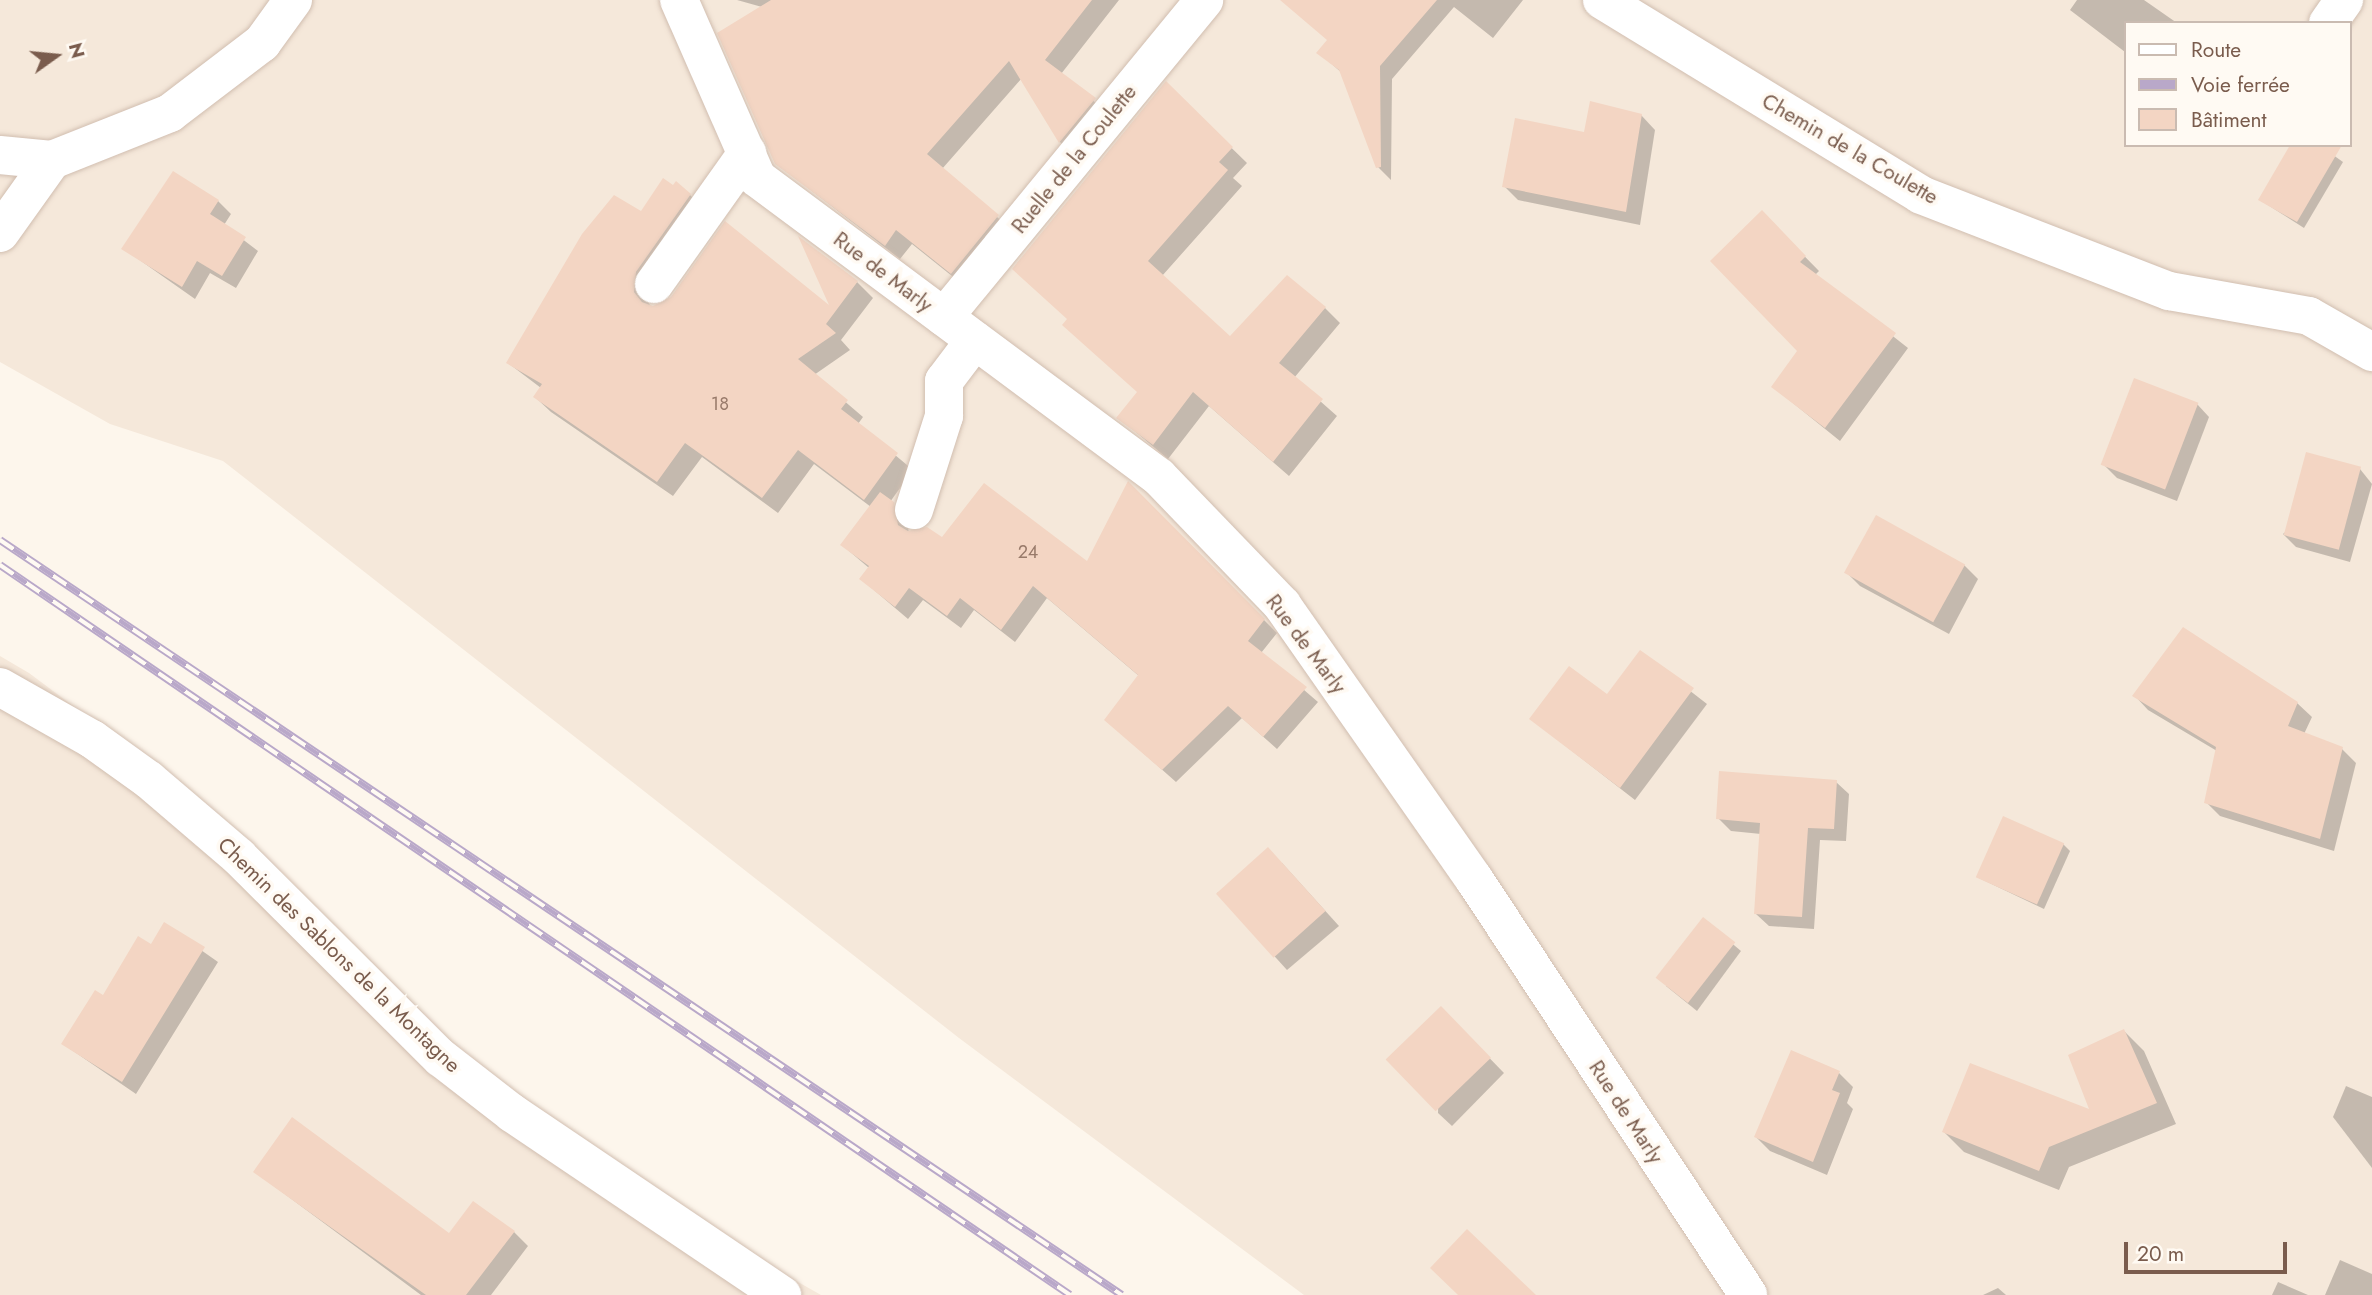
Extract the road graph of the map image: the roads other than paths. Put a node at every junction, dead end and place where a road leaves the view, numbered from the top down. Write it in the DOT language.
graph roads {
  1 [pos="293,0"];
  2 [pos="679,0"];
  3 [pos="1205,0"];
  4 [pos="1602,0"];
  5 [pos="2344,0"];
  6 [pos="2329,21"];
  7 [pos="747,153"];
  8 [pos="0,155"];
  9 [pos="52,160"];
  10 [pos="0,233"];
  11 [pos="653,284"];
  12 [pos="944,317"];
  13 [pos="975,340"];
  14 [pos="2372,352"];
  15 [pos="914,510"];
  16 [pos="0,687"];
  17 [pos="1738,1280"];
  18 [pos="782,1295"];
  1 -- 9 [label="street"];
  2 -- 7 [label="street, Rue de Marly"];
  3 -- 12 [label="street, Ruelle de la Coulette"];
  4 -- 14 [label="street, Chemin de la Coulette"];
  5 -- 6 [label="street"];
  7 -- 11 [label="street"];
  7 -- 12 [label="street, Rue de Marly"];
  8 -- 9 [label="street"];
  9 -- 10 [label="street"];
  12 -- 13 [label="street, Rue de Marly"];
  13 -- 15 [label="street"];
  13 -- 17 [label="street, Rue de Marly"];
  16 -- 18 [label="street, Chemin des Sablons de la Montagne"];
}
